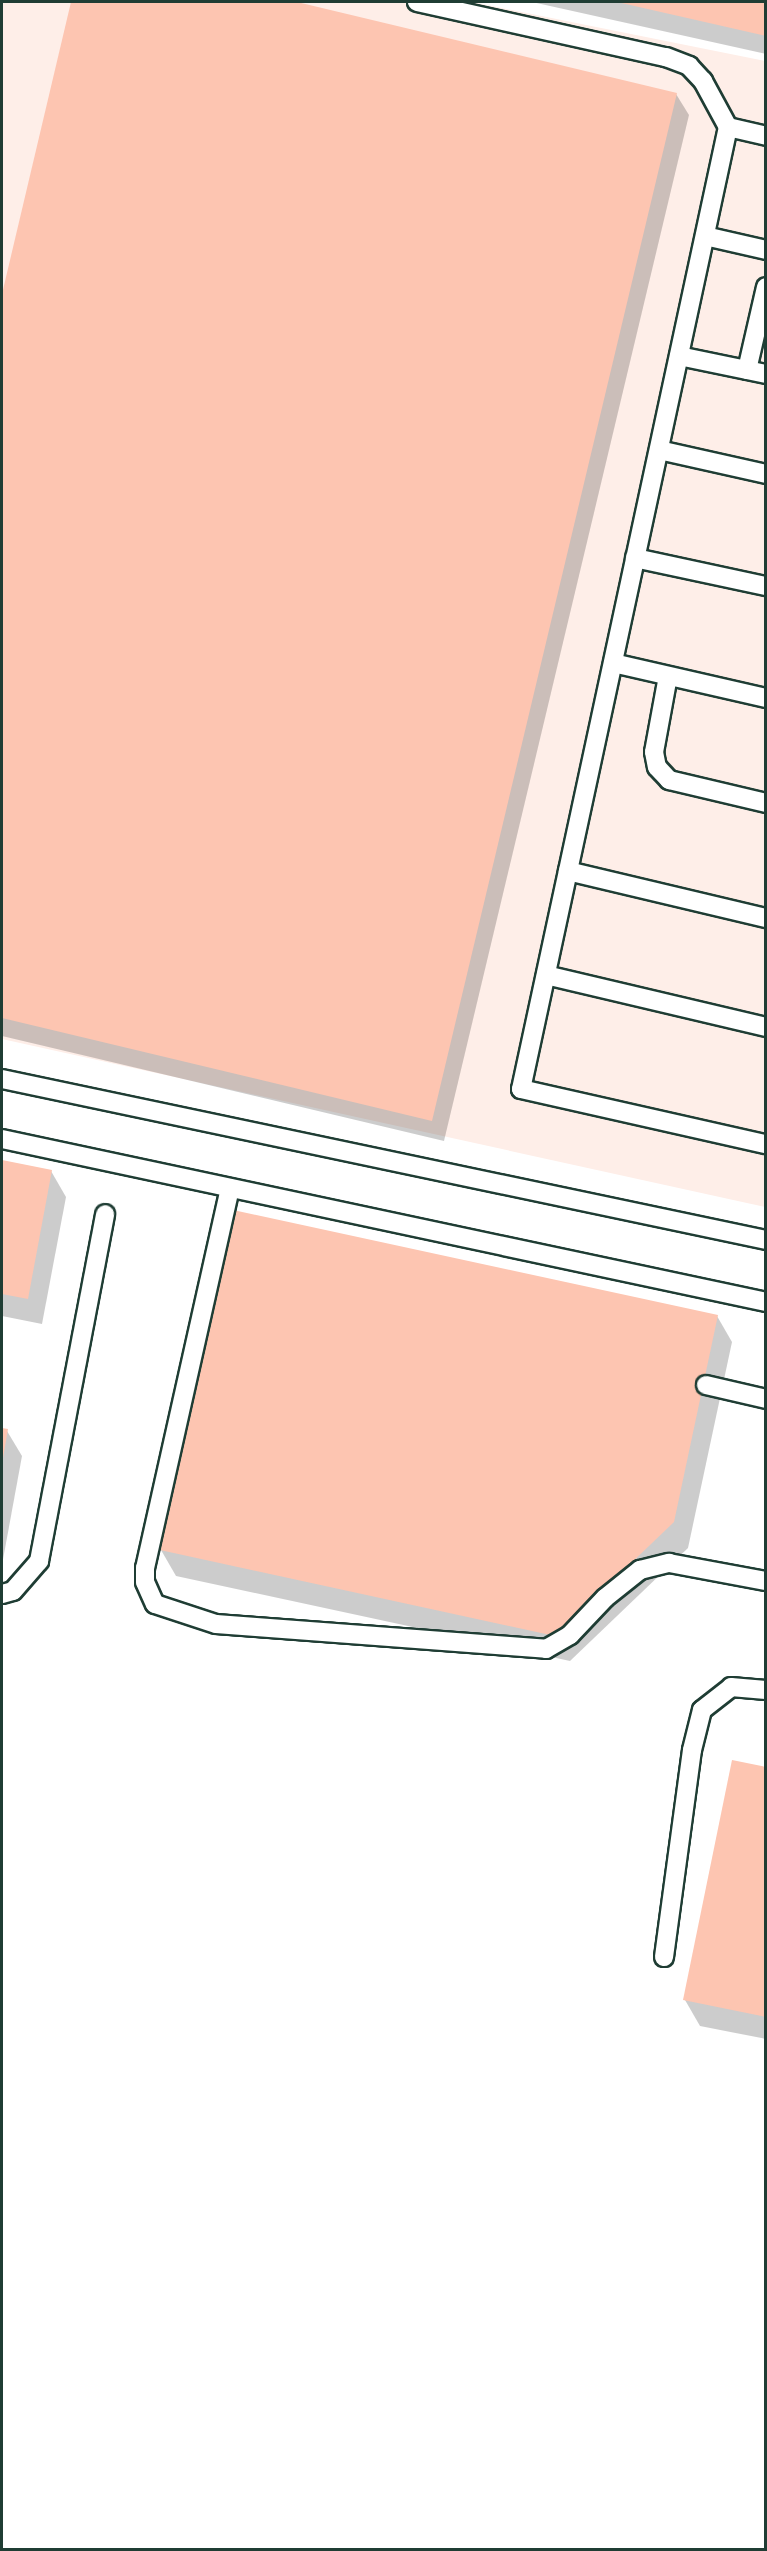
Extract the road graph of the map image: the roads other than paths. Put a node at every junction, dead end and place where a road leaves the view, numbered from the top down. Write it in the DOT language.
graph roads {
  1 [pos="417,2"];
  2 [pos="728,128"];
  3 [pos="765,136"];
  4 [pos="705,236"];
  5 [pos="765,250"];
  6 [pos="765,287"];
  7 [pos="679,356"];
  8 [pos="747,370"];
  9 [pos="765,374"];
  10 [pos="659,450"];
  11 [pos="765,474"];
  12 [pos="635,558"];
  13 [pos="765,586"];
  14 [pos="613,663"];
  15 [pos="668,676"];
  16 [pos="765,698"];
  17 [pos="765,803"];
  18 [pos="568,872"];
  19 [pos="765,918"];
  20 [pos="546,975"];
  21 [pos="765,1027"];
  22 [pos="2,1079"];
  23 [pos="2,1139"];
  24 [pos="765,1144"];
  25 [pos="230,1188"];
  26 [pos="105,1214"];
  27 [pos="765,1240"];
  28 [pos="765,1302"];
  29 [pos="706,1385"];
  30 [pos="765,1399"];
  31 [pos="765,1581"];
  32 [pos="2,1594"];
  33 [pos="765,1690"];
  34 [pos="664,1957"];
  1 -- 2 [label="lane"];
  2 -- 3 [label="lane"];
  2 -- 4 [label="lane"];
  4 -- 5 [label="lane"];
  4 -- 7 [label="lane"];
  6 -- 8 [label="lane"];
  7 -- 8 [label="lane"];
  7 -- 10 [label="lane"];
  8 -- 9 [label="lane"];
  10 -- 11 [label="lane"];
  10 -- 12 [label="lane"];
  12 -- 13 [label="lane"];
  12 -- 14 [label="lane"];
  14 -- 15 [label="lane"];
  14 -- 18 [label="lane"];
  15 -- 16 [label="lane"];
  15 -- 17 [label="lane"];
  18 -- 19 [label="lane"];
  18 -- 20 [label="lane"];
  20 -- 21 [label="lane"];
  20 -- 24 [label="lane"];
  22 -- 27 [label="lane"];
  23 -- 25 [label="lane"];
  25 -- 28 [label="lane"];
  25 -- 31 [label="lane"];
  26 -- 32 [label="lane"];
  29 -- 30 [label="lane"];
  33 -- 34 [label="lane"];
}
